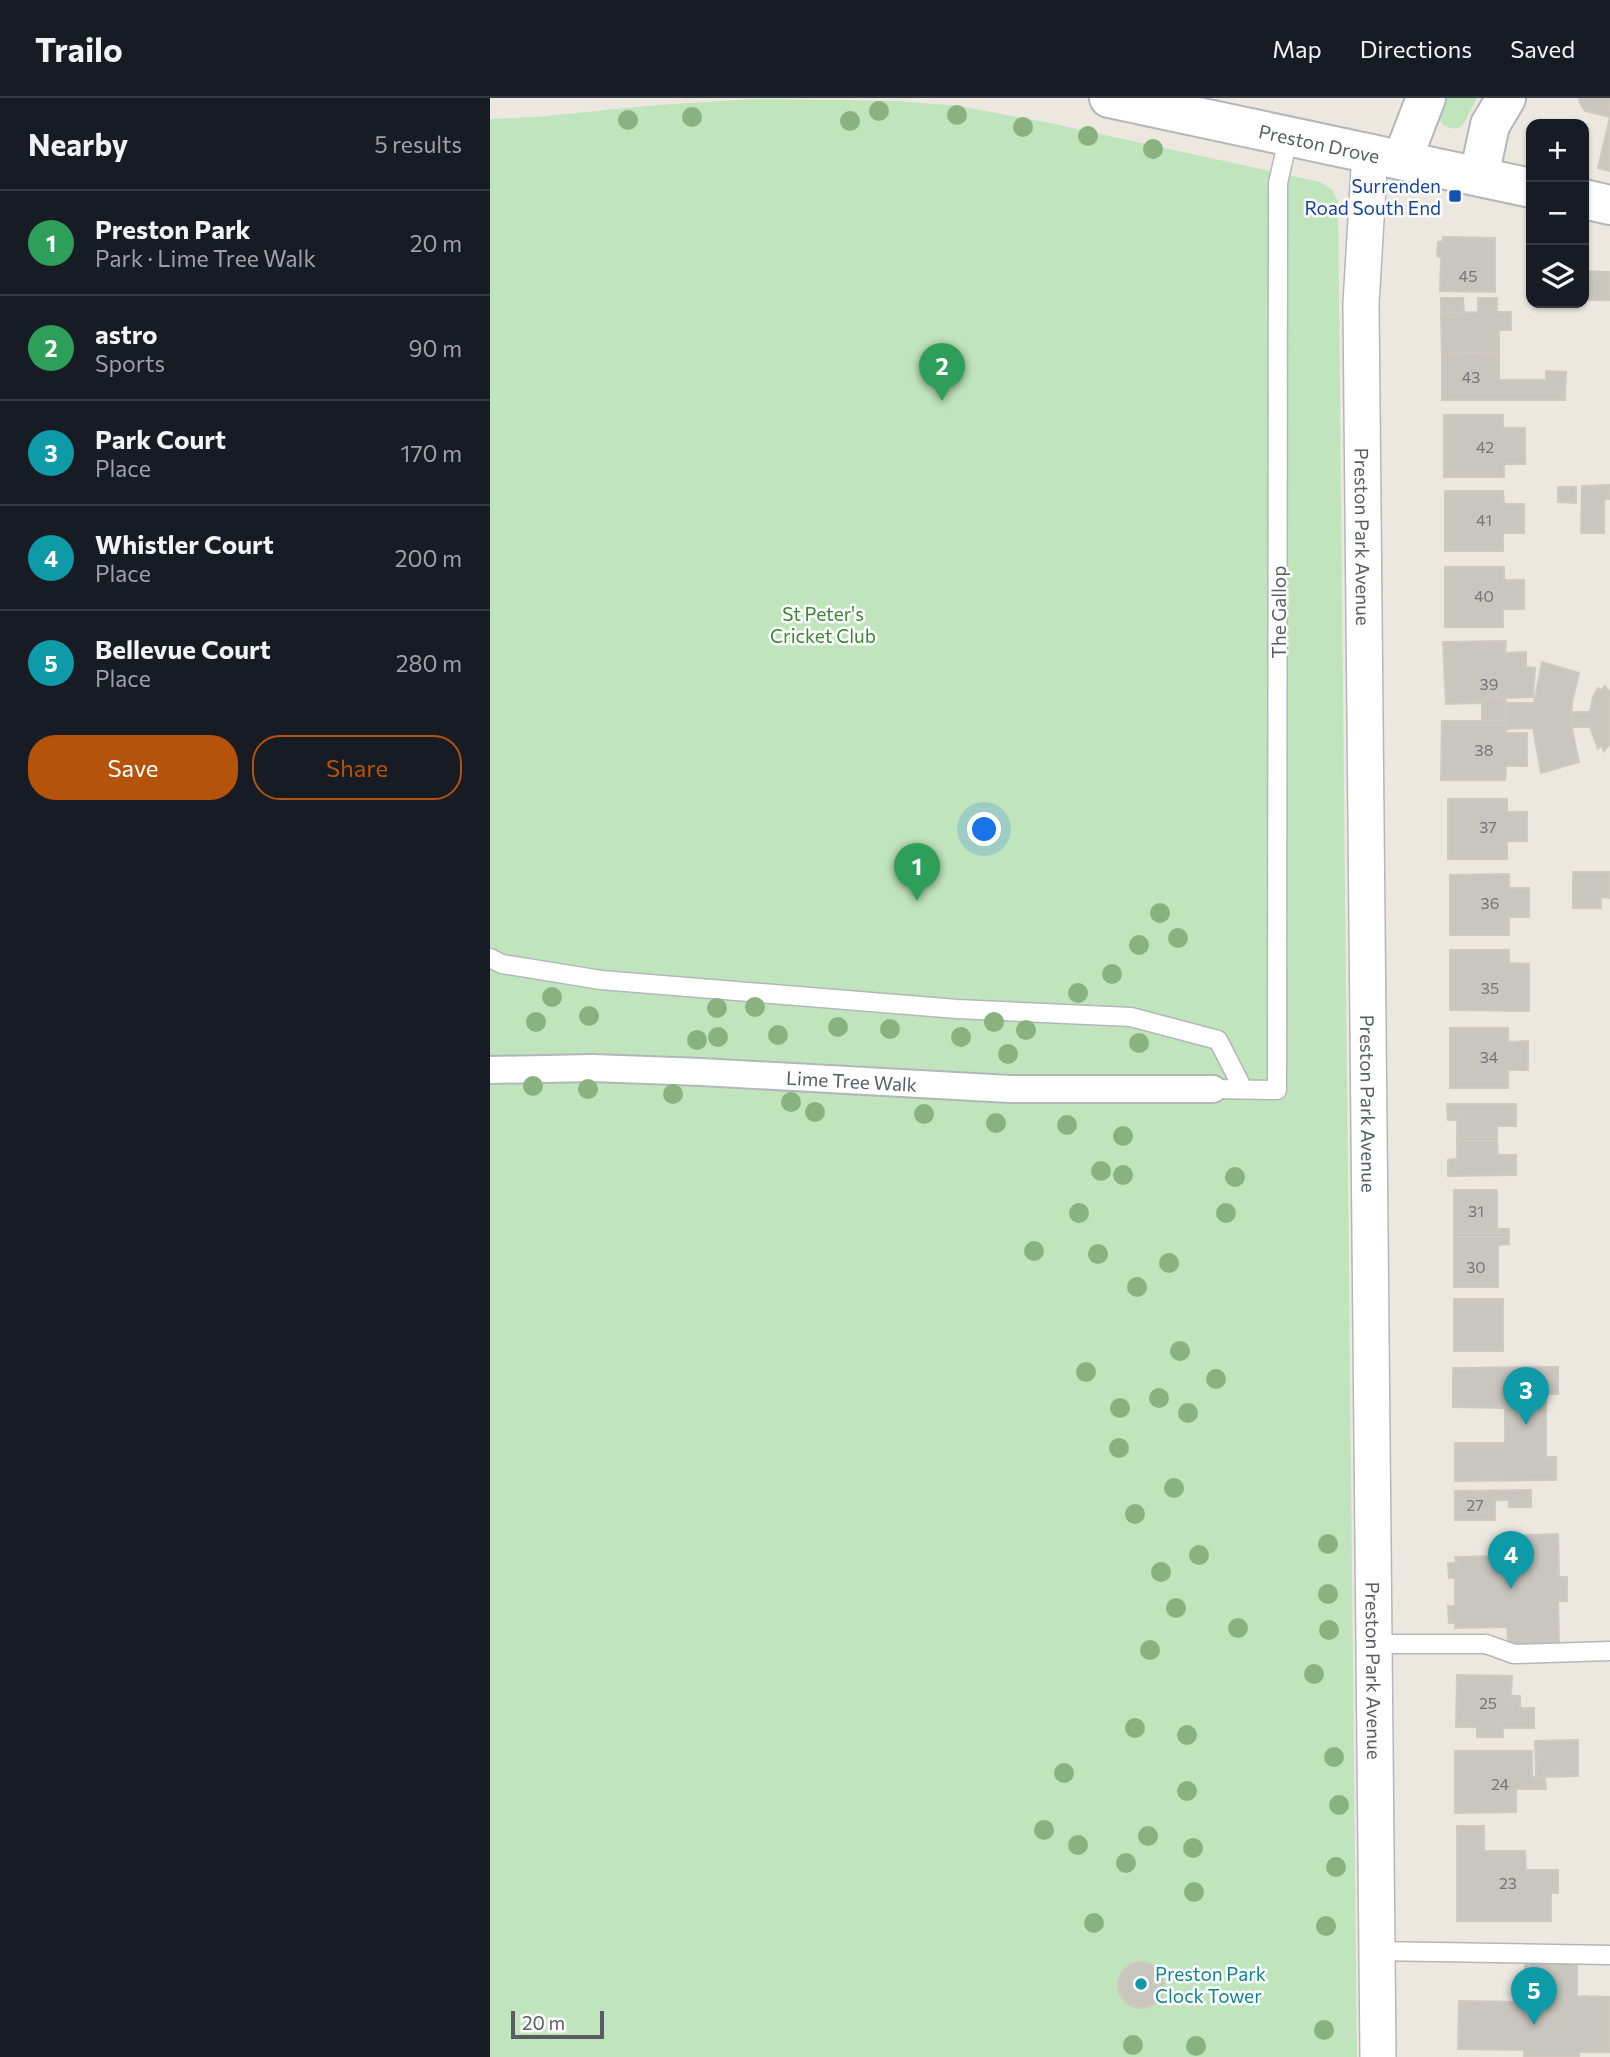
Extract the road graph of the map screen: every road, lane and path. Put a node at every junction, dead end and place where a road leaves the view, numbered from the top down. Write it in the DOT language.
graph roads {
  1 [pos="1109,98"];
  2 [pos="1426,98"];
  3 [pos="1506,98"];
  4 [pos="1289,135"];
  5 [pos="1386,156"];
  6 [pos="1479,176"];
  7 [pos="1526,187"];
  8 [pos="1589,200"];
  9 [pos="1610,205"];
  10 [pos="490,958"];
  11 [pos="490,1070"];
  12 [pos="1243,1088"];
  13 [pos="1213,1089"];
  14 [pos="1373,1644"];
  15 [pos="1610,1651"];
  16 [pos="1376,1951"];
  17 [pos="1610,1955"];
  18 [pos="1378,2057"];
  1 -- 4 [label="street, Preston Drove"];
  2 -- 5 [label="street"];
  3 -- 6 [label="street"];
  4 -- 5 [label="street, Preston Drove"];
  4 -- 12 [label="lane, The Gallop"];
  5 -- 6 [label="street, Preston Drove"];
  5 -- 14 [label="street, Preston Park Avenue"];
  6 -- 7 [label="street, Preston Drove"];
  8 -- 9 [label="street"];
  10 -- 12 [label="lane"];
  11 -- 13 [label="street, Lime Tree Walk"];
  12 -- 13 [label="lane"];
  14 -- 15 [label="lane"];
  14 -- 16 [label="street, Preston Park Avenue"];
  16 -- 17 [label="lane"];
  16 -- 18 [label="street, Preston Park Avenue"];
}
